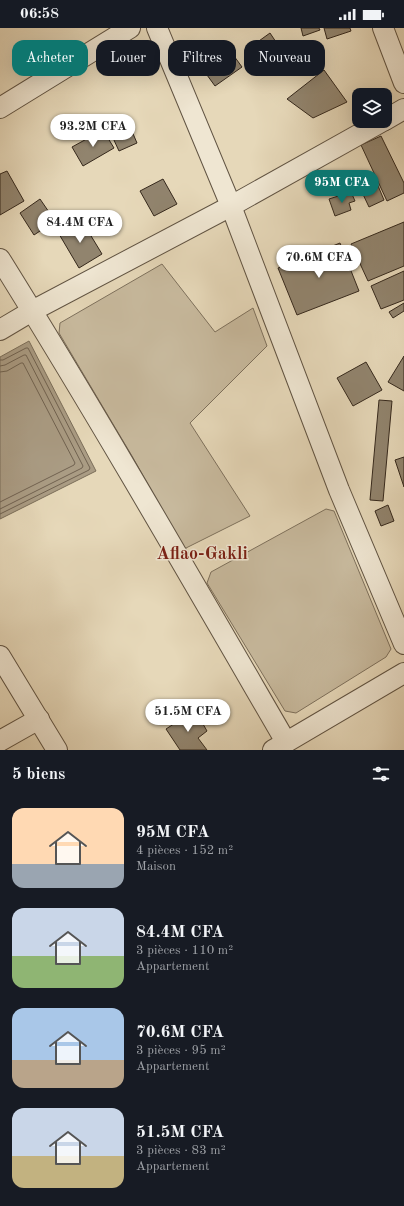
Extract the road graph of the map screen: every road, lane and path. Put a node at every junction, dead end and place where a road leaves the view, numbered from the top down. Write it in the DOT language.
graph roads {
  1 [pos="130,28"];
  2 [pos="157,28"];
  3 [pos="383,28"];
  4 [pos="404,83"];
  5 [pos="0,108"];
  6 [pos="404,109"];
  7 [pos="392,116"];
  8 [pos="370,128"];
  9 [pos="231,206"];
  10 [pos="0,259"];
  11 [pos="32,311"];
  12 [pos="0,330"];
  13 [pos="404,644"];
  14 [pos="0,656"];
  15 [pos="404,673"];
  16 [pos="39,719"];
  17 [pos="0,741"];
  18 [pos="279,746"];
  19 [pos="57,750"];
  1 -- 5 [label="street"];
  2 -- 9 [label="street"];
  3 -- 4 [label="street"];
  6 -- 7 [label="street"];
  8 -- 9 [label="street"];
  9 -- 11 [label="street"];
  9 -- 13 [label="street"];
  10 -- 11 [label="street"];
  11 -- 12 [label="street"];
  11 -- 18 [label="street"];
  14 -- 16 [label="street"];
  15 -- 18 [label="street"];
  16 -- 17 [label="street"];
  16 -- 19 [label="street"];
}
